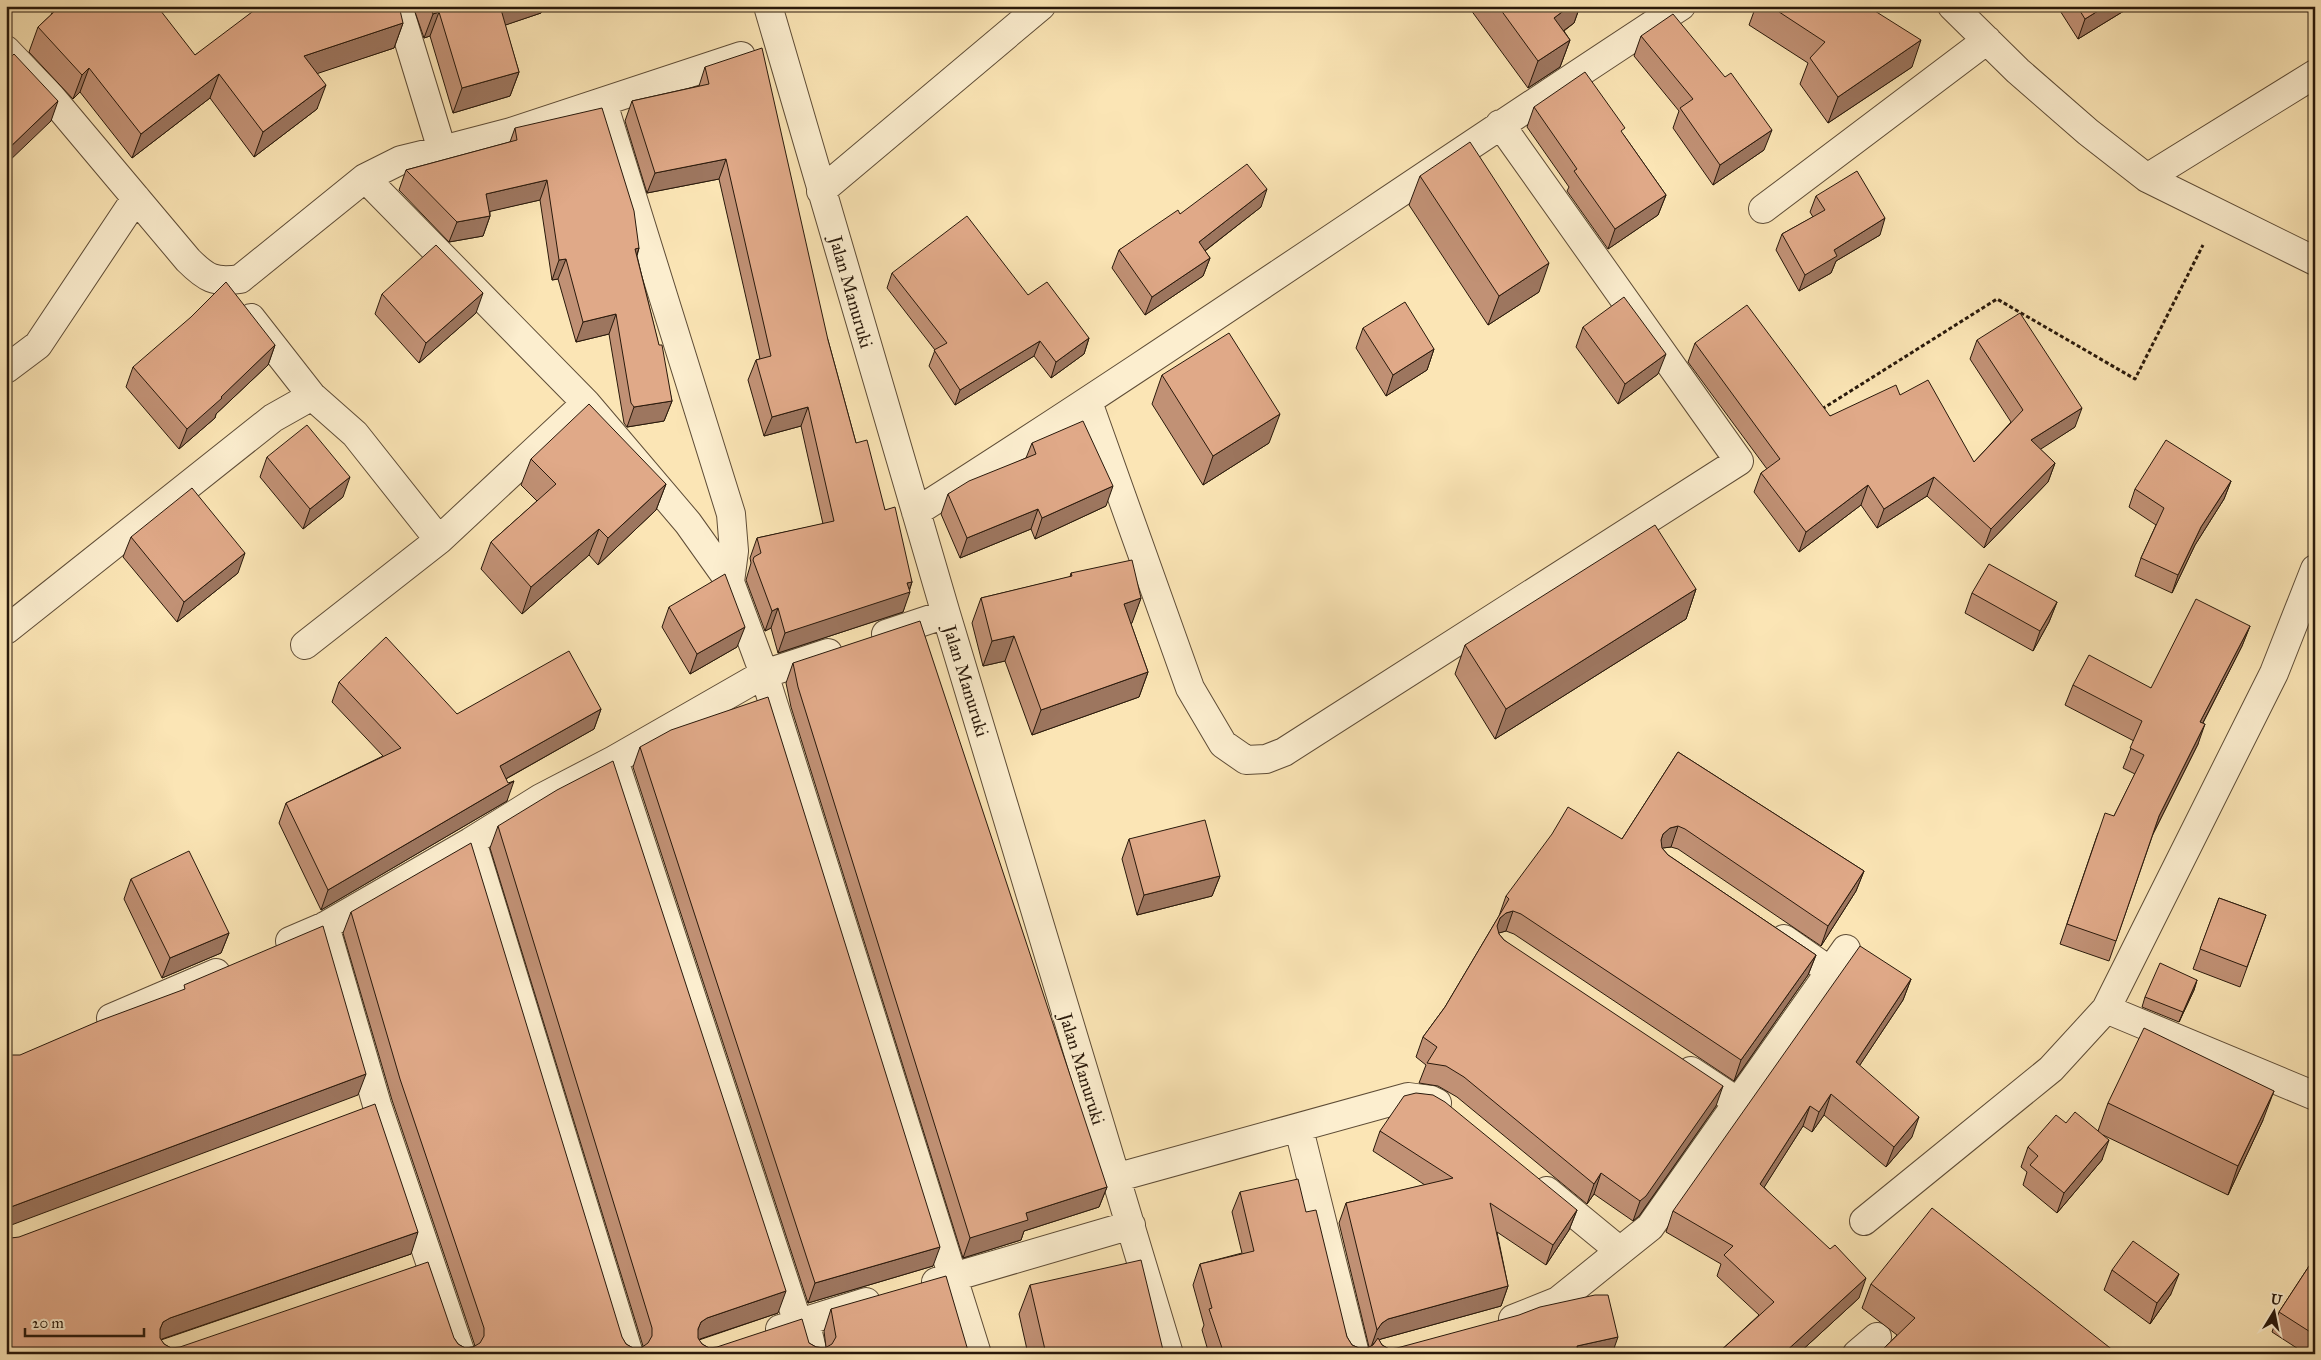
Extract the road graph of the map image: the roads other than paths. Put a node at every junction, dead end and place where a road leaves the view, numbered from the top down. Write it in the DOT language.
graph roads {
  1 [pos="398,6"];
  2 [pos="768,6"];
  3 [pos="1041,6"];
  4 [pos="1681,6"];
  5 [pos="1952,6"];
  6 [pos="1986,40"];
  7 [pos="779,42"];
  8 [pos="6,50"];
  9 [pos="2315,74"];
  10 [pos="603,103"];
  11 [pos="1500,124"];
  12 [pos="442,150"];
  13 [pos="365,178"];
  14 [pos="2147,178"];
  15 [pos="821,191"];
  16 [pos="136,198"];
  17 [pos="1763,209"];
  18 [pos="2315,261"];
  19 [pos="222,282"];
  20 [pos="6,369"];
  21 [pos="312,396"];
  22 [pos="1088,402"];
  23 [pos="586,403"];
  24 [pos="916,512"];
  25 [pos="439,540"];
  26 [pos="2315,568"];
  27 [pos="730,582"];
  28 [pos="946,614"];
  29 [pos="6,630"];
  30 [pos="305,645"];
  31 [pos="764,674"];
  32 [pos="614,760"];
  33 [pos="472,842"];
  34 [pos="325,926"];
  35 [pos="1766,927"];
  36 [pos="1846,949"];
  37 [pos="264,953"];
  38 [pos="238,964"];
  39 [pos="1830,971"];
  40 [pos="2106,1009"];
  41 [pos="85,1030"];
  42 [pos="1674,1059"];
  43 [pos="2315,1096"];
  44 [pos="1738,1102"];
  45 [pos="377,1106"];
  46 [pos="1455,1115"];
  47 [pos="349,1116"];
  48 [pos="1299,1129"];
  49 [pos="1530,1177"];
  50 [pos="1115,1178"];
  51 [pos="1864,1221"];
  52 [pos="1131,1225"];
  53 [pos="1620,1251"];
  54 [pos="431,1263"];
  55 [pos="403,1272"];
  56 [pos="954,1276"];
  57 [pos="801,1322"];
  58 [pos="1488,1326"];
  59 [pos="761,1335"];
  60 [pos="461,1354"];
  61 [pos="629,1354"];
  62 [pos="813,1354"];
  63 [pos="978,1354"];
  64 [pos="1170,1354"];
  65 [pos="1355,1354"];
  1 -- 12 [label="street"];
  2 -- 7 [label="street, Jalan Manuruki"];
  3 -- 15 [label="street"];
  4 -- 11 [label="street"];
  5 -- 6 [label="street"];
  6 -- 14 [label="street"];
  6 -- 17 [label="street"];
  7 -- 10 [label="street"];
  7 -- 15 [label="street, Jalan Manuruki"];
  8 -- 16 [label="street"];
  9 -- 14 [label="street"];
  10 -- 12 [label="street"];
  10 -- 27 [label="street"];
  11 -- 22 [label="street"];
  11 -- 22 [label="street"];
  12 -- 13 [label="street"];
  13 -- 19 [label="street"];
  13 -- 23 [label="street"];
  14 -- 18 [label="street"];
  15 -- 24 [label="street, Jalan Manuruki"];
  16 -- 19 [label="street"];
  16 -- 20 [label="street"];
  19 -- 21 [label="street"];
  21 -- 25 [label="street"];
  21 -- 29 [label="street"];
  22 -- 24 [label="street"];
  23 -- 25 [label="street"];
  23 -- 27 [label="street"];
  24 -- 28 [label="street, Jalan Manuruki"];
  25 -- 30 [label="street"];
  26 -- 40 [label="street"];
  27 -- 31 [label="street"];
  28 -- 31 [label="street"];
  28 -- 50 [label="street, Jalan Manuruki"];
  31 -- 32 [label="street"];
  31 -- 56 [label="street"];
  32 -- 33 [label="street"];
  32 -- 57 [label="street"];
  33 -- 34 [label="street"];
  33 -- 61 [label="street"];
  34 -- 37 [label="street"];
  34 -- 45 [label="street"];
  35 -- 39 [label="street"];
  36 -- 39 [label="street"];
  38 -- 41 [label="street"];
  39 -- 44 [label="street"];
  40 -- 43 [label="street"];
  40 -- 51 [label="street"];
  42 -- 44 [label="street"];
  44 -- 53 [label="street"];
  45 -- 47 [label="street"];
  45 -- 54 [label="street"];
  46 -- 48 [label="street"];
  48 -- 50 [label="street"];
  48 -- 65 [label="street"];
  49 -- 53 [label="street"];
  50 -- 52 [label="street, Jalan Manuruki"];
  52 -- 56 [label="street"];
  52 -- 64 [label="street, Jalan Manuruki"];
  53 -- 58 [label="street"];
  54 -- 55 [label="street"];
  54 -- 60 [label="street"];
  56 -- 57 [label="street"];
  56 -- 63 [label="street"];
  57 -- 59 [label="street"];
  57 -- 62 [label="street"];
}
